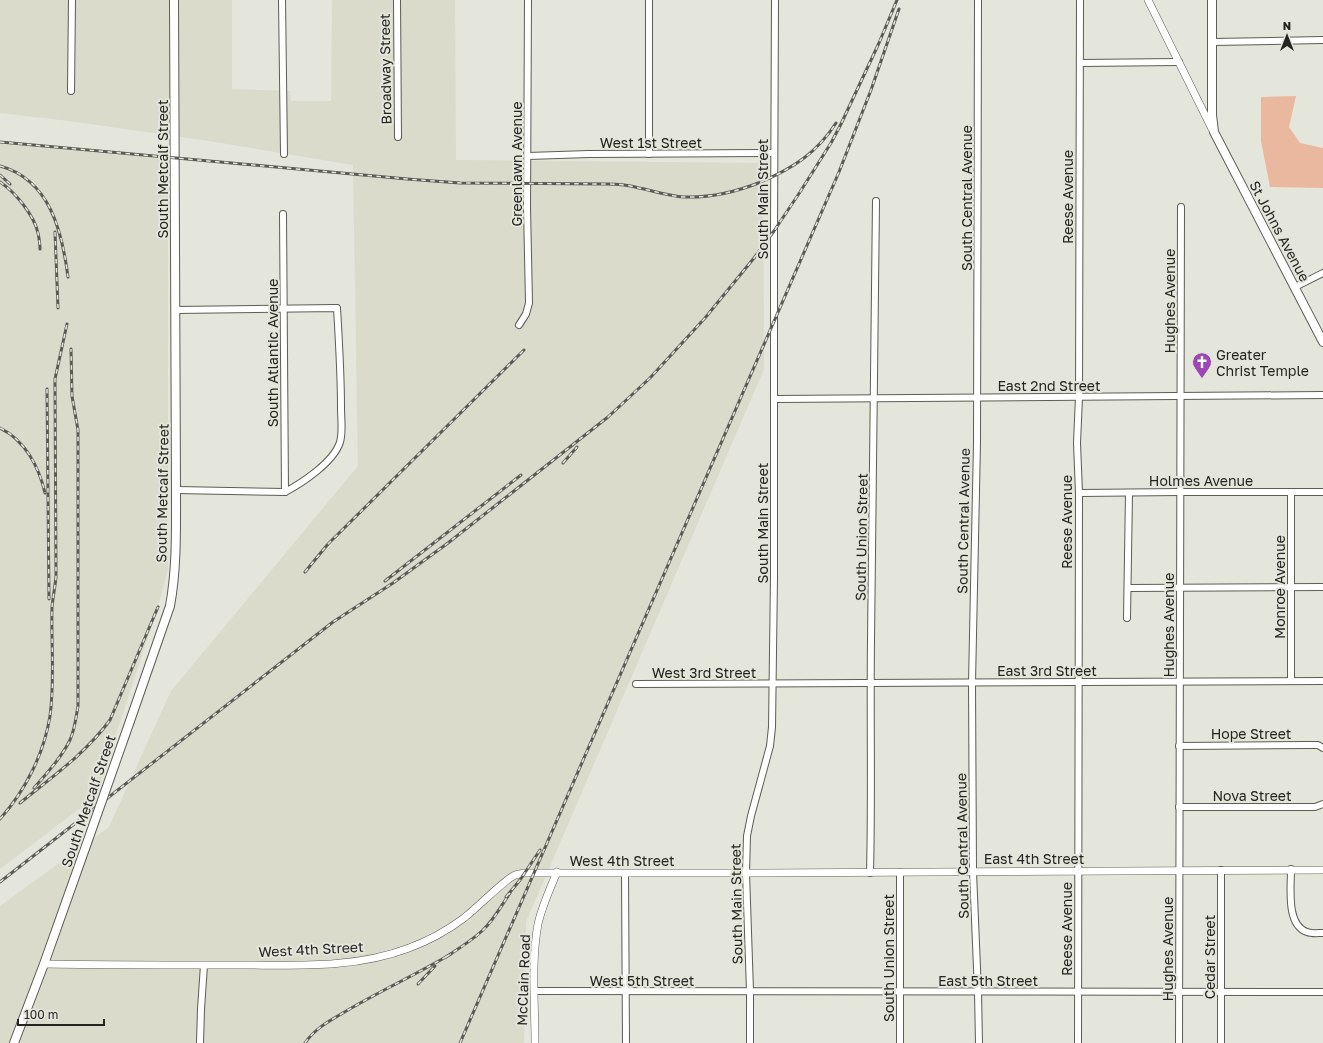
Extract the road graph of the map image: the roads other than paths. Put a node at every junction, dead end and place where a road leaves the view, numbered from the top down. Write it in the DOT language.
graph roads {
  1 [pos="72,0"];
  2 [pos="174,0"];
  3 [pos="282,0"];
  4 [pos="397,0"];
  5 [pos="528,0"];
  6 [pos="649,0"];
  7 [pos="775,0"];
  8 [pos="978,0"];
  9 [pos="1080,0"];
  10 [pos="1148,0"];
  11 [pos="1212,0"];
  12 [pos="1323,40"];
  13 [pos="1212,42"];
  14 [pos="1179,62"];
  15 [pos="1080,63"];
  16 [pos="71,91"];
  17 [pos="1214,132"];
  18 [pos="398,137"];
  19 [pos="774,152"];
  20 [pos="284,154"];
  21 [pos="649,154"];
  22 [pos="528,156"];
  23 [pos="876,201"];
  24 [pos="1181,207"];
  25 [pos="283,214"];
  26 [pos="1323,273"];
  27 [pos="1295,287"];
  28 [pos="284,308"];
  29 [pos="175,310"];
  30 [pos="519,325"];
  31 [pos="1323,342"];
  32 [pos="1323,395"];
  33 [pos="1180,396"];
  34 [pos="977,397"];
  35 [pos="1079,397"];
  36 [pos="875,398"];
  37 [pos="774,399"];
  38 [pos="176,490"];
  39 [pos="285,492"];
  40 [pos="1129,492"];
  41 [pos="1179,492"];
  42 [pos="1291,492"];
  43 [pos="1323,492"];
  44 [pos="1078,493"];
  45 [pos="1291,587"];
  46 [pos="1323,587"];
  47 [pos="1128,588"];
  48 [pos="1179,588"];
  49 [pos="1127,618"];
  50 [pos="1291,681"];
  51 [pos="1323,681"];
  52 [pos="1078,682"];
  53 [pos="1180,682"];
  54 [pos="871,683"];
  55 [pos="972,683"];
  56 [pos="636,684"];
  57 [pos="772,684"];
  58 [pos="1179,746"];
  59 [pos="1323,748"];
  60 [pos="1323,804"];
  61 [pos="1179,807"];
  62 [pos="1291,869"];
  63 [pos="1179,870"];
  64 [pos="1222,870"];
  65 [pos="1323,870"];
  66 [pos="1078,871"];
  67 [pos="557,872"];
  68 [pos="900,872"];
  69 [pos="973,872"];
  70 [pos="625,873"];
  71 [pos="746,873"];
  72 [pos="870,873"];
  73 [pos="1323,933"];
  74 [pos="44,964"];
  75 [pos="204,965"];
  76 [pos="535,991"];
  77 [pos="750,991"];
  78 [pos="625,992"];
  79 [pos="900,992"];
  80 [pos="978,992"];
  81 [pos="1078,992"];
  82 [pos="1179,992"];
  83 [pos="1221,992"];
  84 [pos="1323,992"];
  85 [pos="14,1043"];
  86 [pos="200,1043"];
  87 [pos="535,1043"];
  88 [pos="626,1043"];
  89 [pos="750,1043"];
  90 [pos="900,1043"];
  91 [pos="979,1043"];
  92 [pos="1078,1043"];
  93 [pos="1179,1043"];
  94 [pos="1221,1043"];
  1 -- 16 [label="street"];
  2 -- 29 [label="main road, South Metcalf Street"];
  3 -- 20 [label="street"];
  4 -- 18 [label="street, Broadway Street"];
  5 -- 22 [label="street, Greenlawn Avenue"];
  6 -- 21 [label="street"];
  7 -- 19 [label="street, South Main Street"];
  8 -- 34 [label="street, South Central Avenue"];
  9 -- 15 [label="street, Reese Avenue"];
  10 -- 14 [label="street"];
  11 -- 13 [label="main road"];
  12 -- 13 [label="street"];
  13 -- 17 [label="main road"];
  14 -- 15 [label="street"];
  14 -- 17 [label="street"];
  15 -- 35 [label="street, Reese Avenue"];
  17 -- 27 [label="main road, St Johns Avenue"];
  19 -- 21 [label="street, West 1st Street"];
  19 -- 37 [label="street, South Main Street"];
  21 -- 22 [label="street, West 1st Street"];
  22 -- 30 [label="street, Greenlawn Avenue"];
  23 -- 36 [label="street, South Union Street"];
  24 -- 33 [label="street, Hughes Avenue"];
  25 -- 28 [label="street, South Atlantic Avenue"];
  26 -- 27 [label="street"];
  27 -- 31 [label="main road, St Johns Avenue"];
  28 -- 29 [label="street"];
  28 -- 39 [label="street, South Atlantic Avenue"];
  28 -- 39 [label="street"];
  29 -- 38 [label="main road, South Metcalf Street"];
  32 -- 33 [label="street, East 2nd Street"];
  33 -- 35 [label="street, East 2nd Street"];
  33 -- 41 [label="street, Hughes Avenue"];
  34 -- 35 [label="street, East 2nd Street"];
  34 -- 36 [label="street, East 2nd Street"];
  34 -- 55 [label="street, South Central Avenue"];
  35 -- 44 [label="street, Reese Avenue"];
  36 -- 37 [label="street, East 2nd Street"];
  36 -- 54 [label="street, South Union Street"];
  37 -- 57 [label="street, South Main Street"];
  38 -- 39 [label="street"];
  38 -- 74 [label="main road, South Metcalf Street, bridge"];
  40 -- 41 [label="street, Holmes Avenue"];
  40 -- 44 [label="street, Holmes Avenue"];
  40 -- 47 [label="street"];
  41 -- 42 [label="street, Holmes Avenue"];
  41 -- 48 [label="street, Hughes Avenue"];
  42 -- 43 [label="street, Holmes Avenue"];
  42 -- 45 [label="street, Monroe Avenue"];
  44 -- 52 [label="street, Reese Avenue"];
  45 -- 46 [label="street"];
  45 -- 48 [label="street"];
  45 -- 50 [label="street, Monroe Avenue"];
  47 -- 48 [label="street"];
  47 -- 49 [label="street"];
  48 -- 53 [label="street, Hughes Avenue"];
  50 -- 51 [label="street, East 3rd Street"];
  50 -- 53 [label="street, East 3rd Street"];
  52 -- 53 [label="street, East 3rd Street"];
  52 -- 55 [label="street, East 3rd Street"];
  52 -- 66 [label="street, Reese Avenue"];
  53 -- 58 [label="street, Hughes Avenue"];
  54 -- 55 [label="street, East 3rd Street"];
  54 -- 57 [label="street, East 3rd Street"];
  54 -- 72 [label="street, South Union Street"];
  55 -- 69 [label="street, South Central Avenue"];
  56 -- 57 [label="street, West 3rd Street"];
  57 -- 71 [label="street, South Main Street"];
  58 -- 59 [label="street, Hope Street"];
  58 -- 61 [label="street, Hughes Avenue"];
  60 -- 61 [label="street, Nova Street"];
  61 -- 63 [label="street, Hughes Avenue"];
  62 -- 64 [label="street, East 4th Street"];
  62 -- 65 [label="street, East 4th Street"];
  62 -- 73 [label="street"];
  63 -- 64 [label="street, East 4th Street"];
  63 -- 66 [label="street, East 4th Street"];
  63 -- 82 [label="street, Hughes Avenue"];
  64 -- 83 [label="street, Cedar Street"];
  66 -- 69 [label="street, East 4th Street"];
  66 -- 81 [label="street, Reese Avenue"];
  67 -- 70 [label="street, West 4th Street"];
  67 -- 75 [label="street, West 4th Street"];
  67 -- 76 [label="street, McClain Road"];
  68 -- 69 [label="street, East 4th Street"];
  68 -- 72 [label="street, East 4th Street"];
  68 -- 79 [label="street, South Union Street"];
  69 -- 80 [label="street, South Central Avenue"];
  70 -- 71 [label="street, West 4th Street"];
  70 -- 78 [label="street"];
  71 -- 72 [label="street, East 4th Street"];
  71 -- 77 [label="street, South Main Street"];
  74 -- 75 [label="street, West 4th Street"];
  74 -- 85 [label="main road, South Metcalf Street"];
  75 -- 86 [label="street"];
  76 -- 78 [label="street, West 5th Street"];
  76 -- 87 [label="street, McClain Road"];
  77 -- 78 [label="street, West 5th Street"];
  77 -- 79 [label="street, East 5th Street"];
  77 -- 89 [label="street, South Main Street"];
  78 -- 88 [label="street"];
  79 -- 80 [label="street, East 5th Street"];
  79 -- 90 [label="street, South Union Street"];
  80 -- 81 [label="street, East 5th Street"];
  80 -- 91 [label="street, South Central Avenue"];
  81 -- 82 [label="street, East 5th Street"];
  81 -- 92 [label="street, Reese Avenue"];
  82 -- 83 [label="street, East 5th Street"];
  82 -- 93 [label="street, Hughes Avenue"];
  83 -- 84 [label="street, East 5th Street"];
  83 -- 94 [label="street, Cedar Street"];
}
